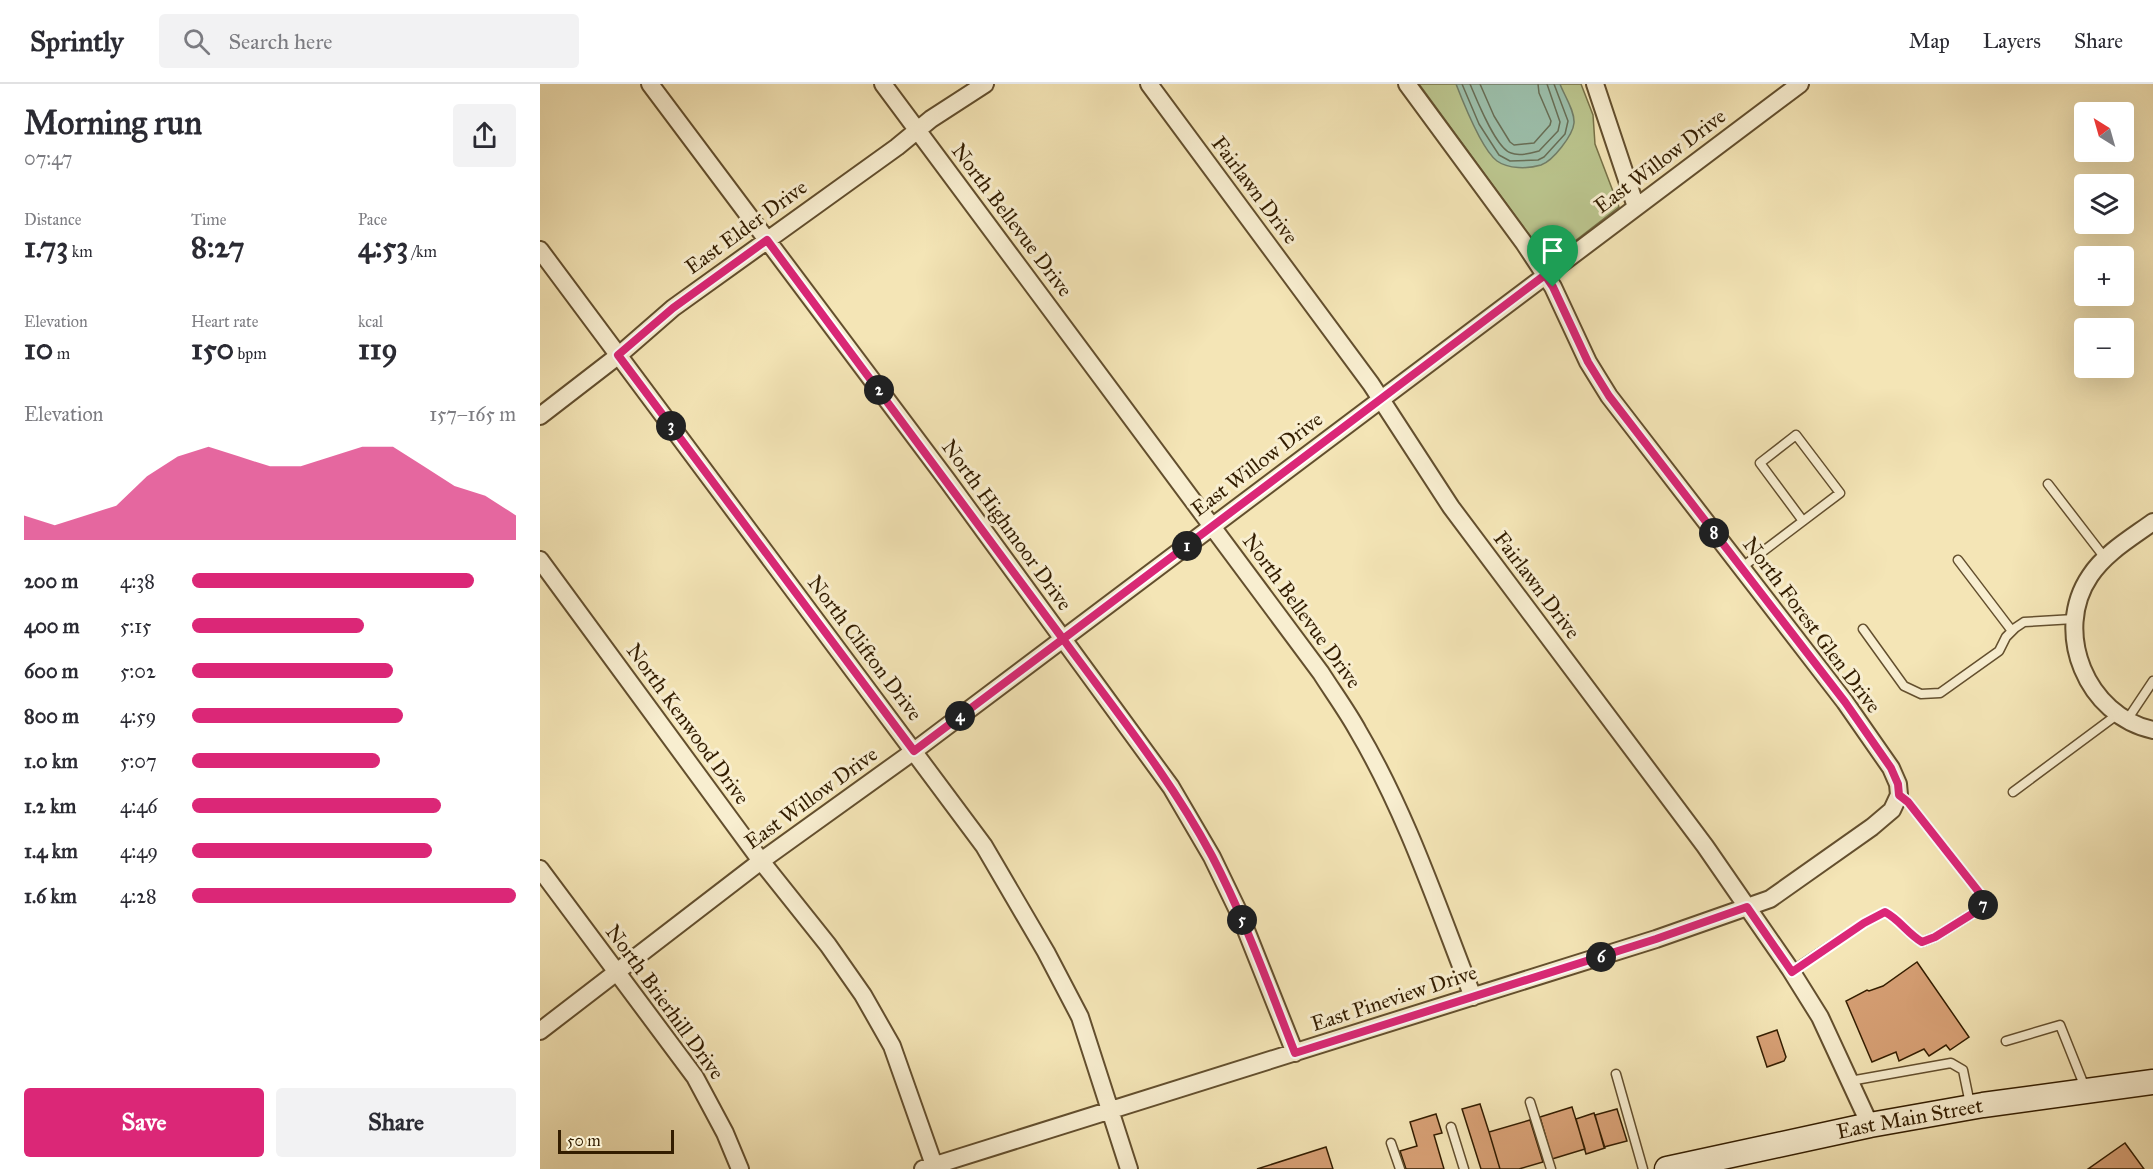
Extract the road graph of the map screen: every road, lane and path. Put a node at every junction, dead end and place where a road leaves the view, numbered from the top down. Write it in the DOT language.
graph roads {
  1 [pos="650,84"];
  2 [pos="883,84"];
  3 [pos="985,84"];
  4 [pos="1149,84"];
  5 [pos="1407,84"];
  6 [pos="1595,84"];
  7 [pos="1800,84"];
  8 [pos="917,130"];
  9 [pos="1636,207"];
  10 [pos="767,240"];
  11 [pos="540,250"];
  12 [pos="1545,275"];
  13 [pos="618,355"];
  14 [pos="1381,399"];
  15 [pos="540,416"];
  16 [pos="2048,484"];
  17 [pos="1803,521"];
  18 [pos="2153,522"];
  19 [pos="1213,526"];
  20 [pos="2105,558"];
  21 [pos="540,560"];
  22 [pos="1958,560"];
  23 [pos="1741,568"];
  24 [pos="2074,619"];
  25 [pos="1863,629"];
  26 [pos="2012,631"];
  27 [pos="1063,639"];
  28 [pos="2153,681"];
  29 [pos="2122,717"];
  30 [pos="2153,730"];
  31 [pos="914,751"];
  32 [pos="2013,792"];
  33 [pos="1899,795"];
  34 [pos="761,861"];
  35 [pos="540,869"];
  36 [pos="1747,907"];
  37 [pos="1792,972"];
  38 [pos="617,973"];
  39 [pos="1473,997"];
  40 [pos="540,1031"];
  41 [pos="2007,1041"];
  42 [pos="1295,1053"];
  43 [pos="1616,1074"];
  44 [pos="1850,1081"];
  45 [pos="2153,1082"];
  46 [pos="2087,1091"];
  47 [pos="1530,1102"];
  48 [pos="1971,1107"];
  49 [pos="1110,1110"];
  50 [pos="1870,1125"];
  51 [pos="1451,1127"];
  52 [pos="1391,1143"];
  53 [pos="929,1167"];
  54 [pos="740,1169"];
  55 [pos="1129,1169"];
  56 [pos="1400,1169"];
  57 [pos="1464,1169"];
  58 [pos="1551,1169"];
  59 [pos="1643,1169"];
  60 [pos="1667,1169"];
  1 -- 10 [label="street, North Highmoor Drive"];
  2 -- 8 [label="street, North Bellevue Drive"];
  3 -- 8 [label="street, East Elder Drive"];
  4 -- 14 [label="street, Fairlawn Drive"];
  5 -- 12 [label="street, North Forest Glen Drive"];
  6 -- 9 [label="street"];
  7 -- 9 [label="street, East Willow Drive"];
  8 -- 10 [label="street, East Elder Drive"];
  8 -- 19 [label="street, North Bellevue Drive"];
  9 -- 12 [label="street, East Willow Drive"];
  10 -- 13 [label="street, East Elder Drive"];
  10 -- 27 [label="street, North Highmoor Drive"];
  11 -- 13 [label="street, North Clifton Drive"];
  12 -- 14 [label="street, East Willow Drive"];
  12 -- 23 [label="street, North Forest Glen Drive"];
  13 -- 15 [label="street, East Elder Drive"];
  13 -- 31 [label="street, North Clifton Drive"];
  14 -- 19 [label="street, East Willow Drive"];
  14 -- 36 [label="street, Fairlawn Drive"];
  16 -- 20 [label="lane"];
  17 -- 17 [label="lane"];
  17 -- 23 [label="lane"];
  18 -- 20 [label="street"];
  19 -- 27 [label="street, East Willow Drive"];
  19 -- 39 [label="street, North Bellevue Drive"];
  20 -- 24 [label="street"];
  21 -- 34 [label="street, North Kenwood Drive"];
  22 -- 26 [label="lane"];
  23 -- 33 [label="street, North Forest Glen Drive"];
  24 -- 26 [label="lane"];
  24 -- 29 [label="street"];
  25 -- 26 [label="lane"];
  27 -- 31 [label="street, East Willow Drive"];
  27 -- 42 [label="street, North Highmoor Drive"];
  28 -- 29 [label="lane"];
  29 -- 30 [label="street"];
  29 -- 32 [label="lane"];
  31 -- 34 [label="street, East Willow Drive"];
  31 -- 49 [label="street, North Clifton Drive"];
  33 -- 36 [label="street, East Pineview Drive"];
  33 -- 37 [label="lane"];
  34 -- 38 [label="street, East Willow Drive"];
  34 -- 53 [label="street, North Kenwood Drive"];
  35 -- 38 [label="street, North Brierhill Drive"];
  36 -- 37 [label="street, Fairlawn Drive"];
  36 -- 39 [label="street, East Pineview Drive"];
  37 -- 44 [label="street, Fairlawn Drive"];
  38 -- 40 [label="street, East Willow Drive"];
  38 -- 54 [label="street, North Brierhill Drive"];
  39 -- 42 [label="street, East Pineview Drive"];
  41 -- 46 [label="lane"];
  42 -- 49 [label="street, East Pineview Drive"];
  43 -- 59 [label="lane"];
  44 -- 48 [label="lane"];
  44 -- 50 [label="street, Fairlawn Drive"];
  45 -- 46 [label="main road, East Main Street"];
  46 -- 48 [label="main road, East Main Street"];
  47 -- 58 [label="lane"];
  48 -- 50 [label="main road, East Main Street"];
  49 -- 53 [label="street, East Pineview Drive"];
  49 -- 55 [label="street, North Clifton Drive"];
  50 -- 60 [label="main road, East Main Street"];
  51 -- 57 [label="lane"];
  52 -- 56 [label="lane"];
}
